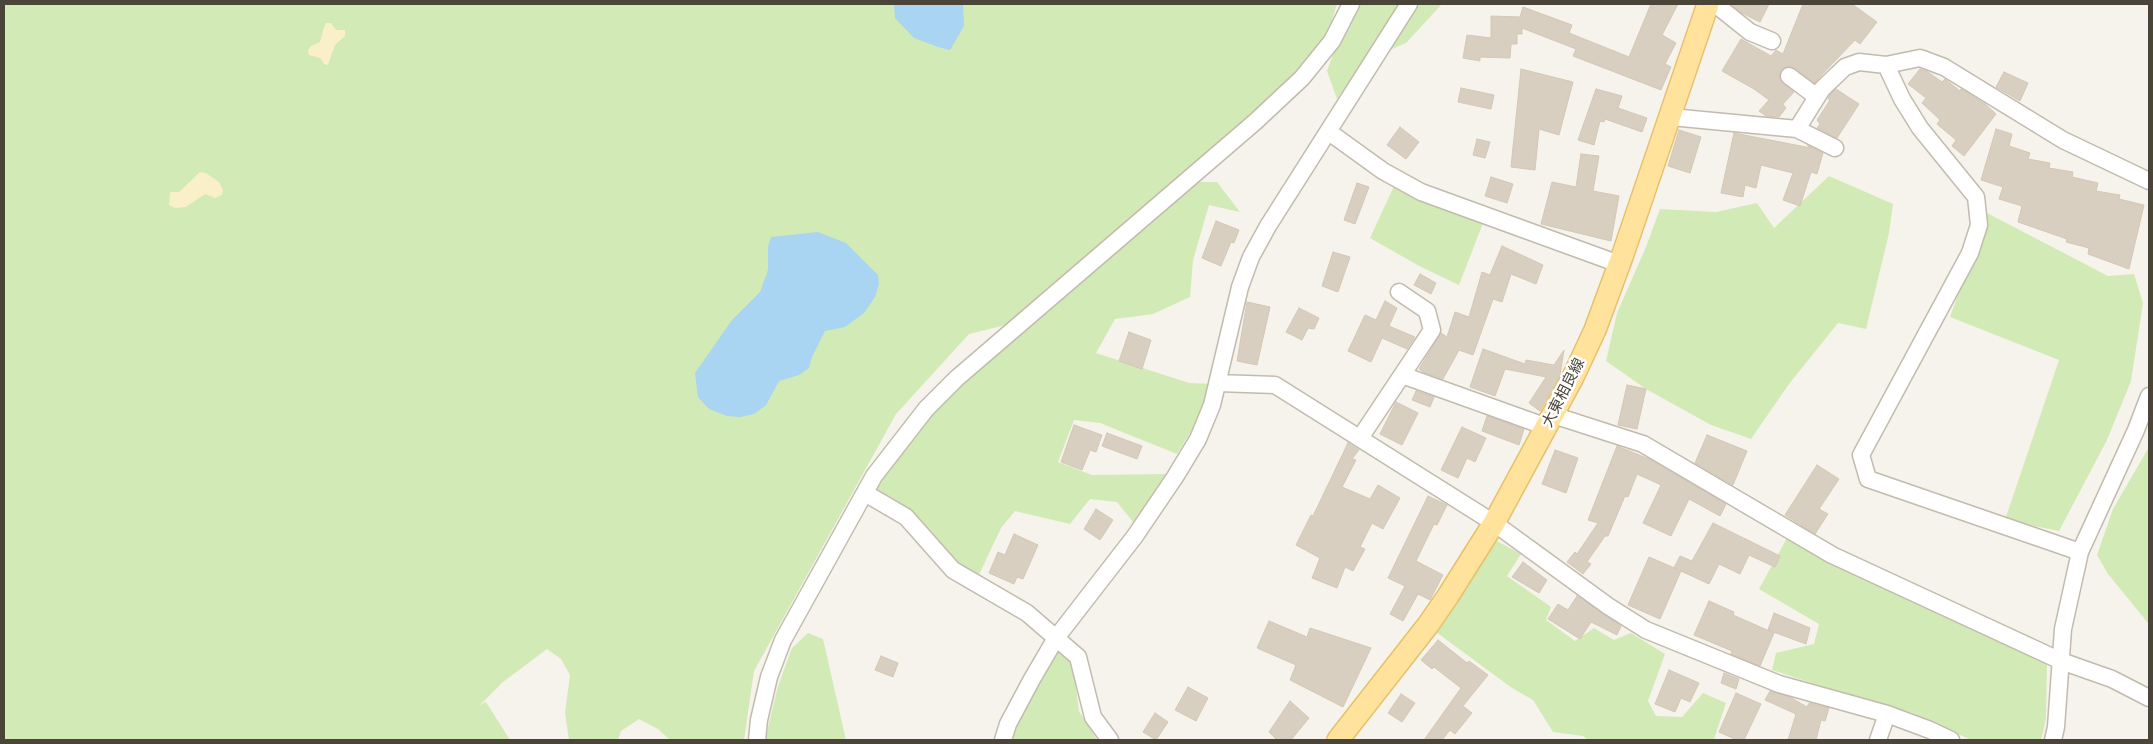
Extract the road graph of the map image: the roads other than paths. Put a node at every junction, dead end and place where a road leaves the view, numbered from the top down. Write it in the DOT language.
graph roads {
  1 [pos="1350,4"];
  2 [pos="1409,4"];
  3 [pos="1708,4"];
  4 [pos="1715,4"];
  5 [pos="1772,40"];
  6 [pos="1886,65"];
  7 [pos="1789,76"];
  8 [pos="1817,97"];
  9 [pos="1671,117"];
  10 [pos="1797,129"];
  11 [pos="1329,132"];
  12 [pos="1835,148"];
  13 [pos="2149,181"];
  14 [pos="1619,264"];
  15 [pos="1399,292"];
  16 [pos="1402,375"];
  17 [pos="1218,383"];
  18 [pos="2149,396"];
  19 [pos="1550,421"];
  20 [pos="1360,438"];
  21 [pos="864,493"];
  22 [pos="1494,523"];
  23 [pos="2080,552"];
  24 [pos="1056,638"];
  25 [pos="2061,661"];
  26 [pos="2149,698"];
  27 [pos="1887,714"];
  28 [pos="757,740"];
  29 [pos="1003,740"];
  30 [pos="1110,740"];
  31 [pos="1338,740"];
  32 [pos="1878,740"];
  33 [pos="1951,740"];
  34 [pos="2053,740"];
  1 -- 21 [label="street"];
  2 -- 11 [label="street"];
  3 -- 9 [label="main road, 大東相良線"];
  4 -- 5 [label="street"];
  6 -- 8 [label="street"];
  6 -- 13 [label="street"];
  6 -- 23 [label="street"];
  7 -- 8 [label="street"];
  8 -- 10 [label="street"];
  9 -- 10 [label="street"];
  9 -- 14 [label="main road, 大東相良線"];
  10 -- 12 [label="street"];
  11 -- 14 [label="street"];
  11 -- 17 [label="street"];
  14 -- 19 [label="main road, 大東相良線"];
  15 -- 16 [label="street"];
  16 -- 19 [label="street"];
  16 -- 20 [label="street"];
  17 -- 20 [label="street"];
  17 -- 24 [label="street"];
  18 -- 23 [label="street"];
  19 -- 22 [label="main road, 大東相良線"];
  19 -- 25 [label="street"];
  20 -- 22 [label="street"];
  21 -- 24 [label="street"];
  21 -- 28 [label="street"];
  22 -- 27 [label="street"];
  22 -- 31 [label="main road, 大東相良線"];
  23 -- 25 [label="street"];
  24 -- 29 [label="street"];
  24 -- 30 [label="street"];
  25 -- 26 [label="street"];
  25 -- 34 [label="street"];
  27 -- 32 [label="street"];
  27 -- 33 [label="street"];
}
